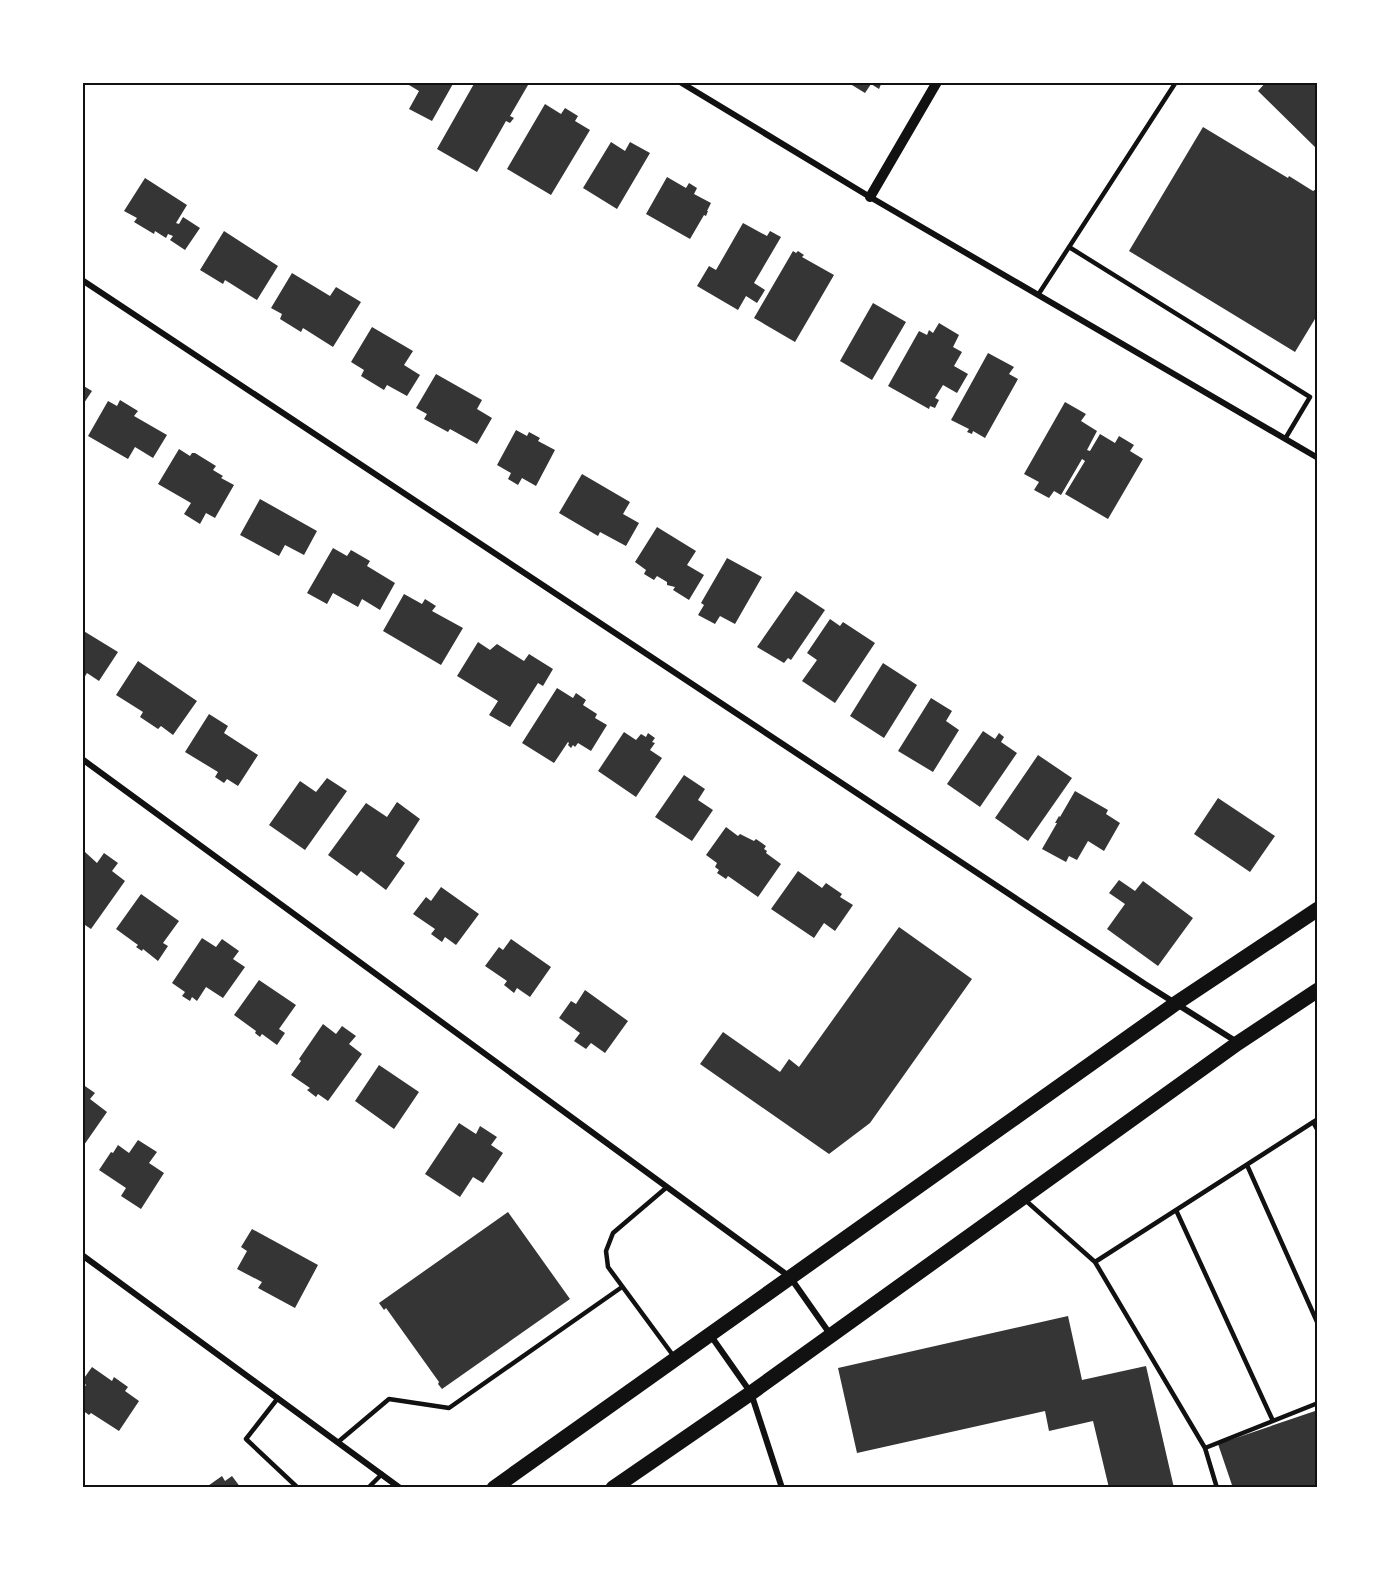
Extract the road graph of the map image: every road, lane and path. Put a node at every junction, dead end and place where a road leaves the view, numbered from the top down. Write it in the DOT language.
graph roads {
  1 [pos="680,82"];
  2 [pos="937,82"];
  3 [pos="1176,82"];
  4 [pos="870,197"];
  5 [pos="1069,247"];
  6 [pos="82,280"];
  7 [pos="1038,295"];
  8 [pos="1285,439"];
  9 [pos="1317,458"];
  10 [pos="82,759"];
  11 [pos="1317,909"];
  12 [pos="1317,990"];
  13 [pos="1175,1004"];
  14 [pos="1238,1042"];
  15 [pos="1315,1121"];
  16 [pos="1317,1131"];
  17 [pos="1247,1165"];
  18 [pos="668,1187"];
  19 [pos="1022,1197"];
  20 [pos="1176,1210"];
  21 [pos="82,1255"];
  22 [pos="1095,1262"];
  23 [pos="790,1277"];
  24 [pos="622,1287"];
  25 [pos="1317,1324"];
  26 [pos="711,1335"];
  27 [pos="830,1335"];
  28 [pos="676,1359"];
  29 [pos="752,1393"];
  30 [pos="278,1398"];
  31 [pos="1317,1403"];
  32 [pos="1273,1421"];
  33 [pos="338,1442"];
  34 [pos="1205,1448"];
  35 [pos="382,1474"];
  36 [pos="298,1488"];
  37 [pos="368,1488"];
  38 [pos="400,1488"];
  39 [pos="494,1488"];
  40 [pos="613,1488"];
  41 [pos="782,1488"];
  42 [pos="1217,1488"];
  1 -- 4 [label="street"];
  2 -- 4 [label="street"];
  3 -- 5 [label="lane"];
  4 -- 7 [label="street"];
  5 -- 7 [label="lane"];
  5 -- 8 [label="lane"];
  6 -- 13 [label="street"];
  7 -- 8 [label="street"];
  8 -- 9 [label="street"];
  10 -- 18 [label="street"];
  11 -- 13 [label="main road"];
  12 -- 14 [label="main road"];
  13 -- 14 [label="street"];
  13 -- 23 [label="main road"];
  14 -- 19 [label="main road"];
  15 -- 16 [label="lane"];
  15 -- 17 [label="lane"];
  17 -- 20 [label="lane"];
  17 -- 25 [label="lane"];
  18 -- 23 [label="street"];
  18 -- 24 [label="lane"];
  19 -- 22 [label="lane"];
  19 -- 27 [label="main road"];
  20 -- 22 [label="lane"];
  20 -- 32 [label="lane"];
  21 -- 30 [label="street"];
  22 -- 34 [label="lane"];
  23 -- 26 [label="main road"];
  23 -- 27 [label="street"];
  24 -- 28 [label="lane"];
  24 -- 33 [label="lane"];
  26 -- 28 [label="main road"];
  26 -- 29 [label="street"];
  27 -- 29 [label="main road"];
  28 -- 39 [label="main road"];
  29 -- 40 [label="main road"];
  29 -- 41 [label="street"];
  30 -- 33 [label="street"];
  30 -- 36 [label="lane"];
  31 -- 32 [label="lane"];
  32 -- 34 [label="lane"];
  33 -- 35 [label="street"];
  34 -- 42 [label="lane"];
  35 -- 37 [label="lane"];
  35 -- 38 [label="street"];
}
